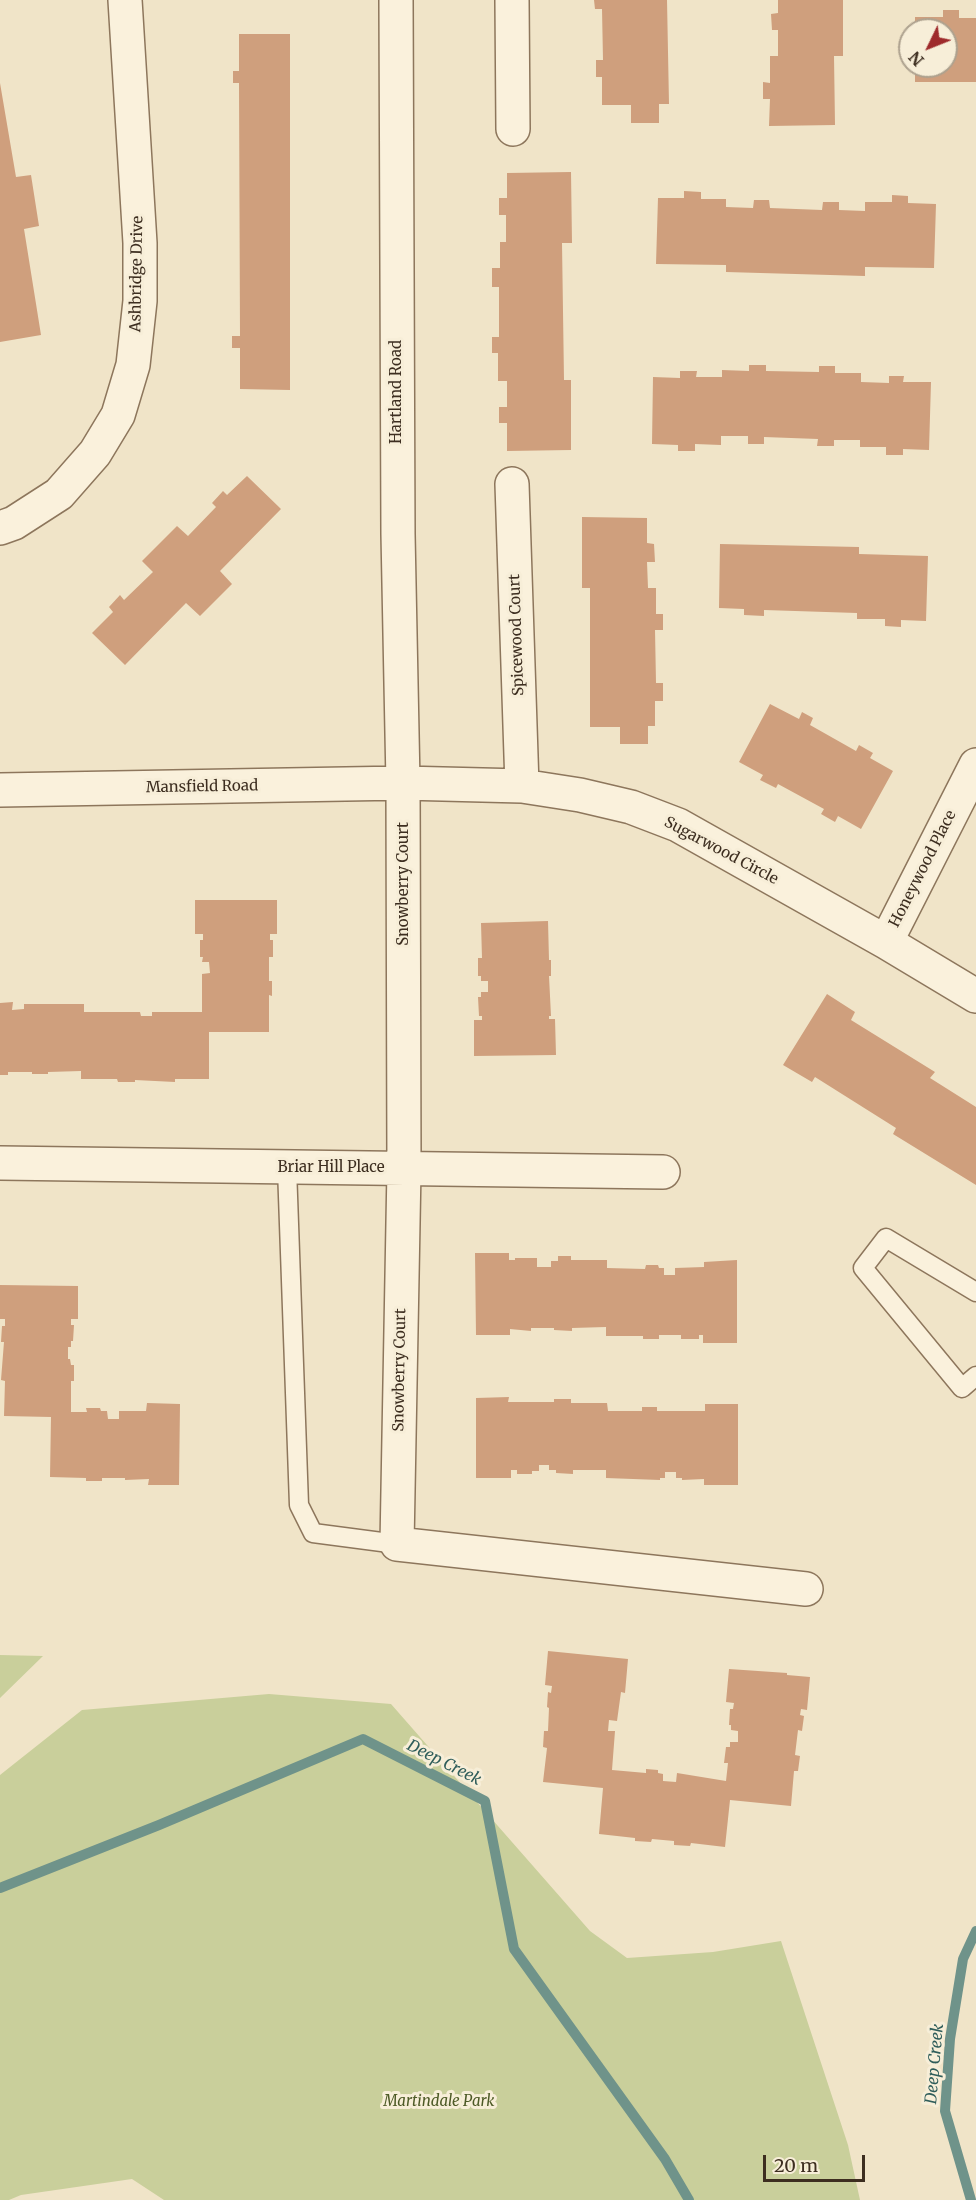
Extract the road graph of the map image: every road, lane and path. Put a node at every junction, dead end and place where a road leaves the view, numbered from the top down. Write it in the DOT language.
graph roads {
  1 [pos="124,0"];
  2 [pos="396,0"];
  3 [pos="512,0"];
  4 [pos="513,129"];
  5 [pos="512,484"];
  6 [pos="0,528"];
  7 [pos="976,765"];
  8 [pos="403,783"];
  9 [pos="522,786"];
  10 [pos="0,790"];
  11 [pos="886,942"];
  12 [pos="976,996"];
  13 [pos="0,1163"];
  14 [pos="287,1168"];
  15 [pos="405,1169"];
  16 [pos="663,1172"];
  17 [pos="976,1292"];
  18 [pos="976,1376"];
  19 [pos="397,1544"];
  20 [pos="807,1589"];
  1 -- 6 [label="street, Ashbridge Drive"];
  2 -- 8 [label="street, Hartland Road"];
  3 -- 4 [label="street"];
  5 -- 9 [label="street, Spicewood Court"];
  7 -- 11 [label="street, Honeywood Place"];
  8 -- 9 [label="street, Sugarwood Circle"];
  8 -- 10 [label="street, Mansfield Road"];
  8 -- 15 [label="street, Snowberry Court"];
  9 -- 11 [label="street, Sugarwood Circle"];
  11 -- 12 [label="street, Sugarwood Circle"];
  13 -- 14 [label="street, Briar Hill Place"];
  14 -- 15 [label="street, Briar Hill Place"];
  14 -- 19 [label="lane"];
  15 -- 16 [label="street, Briar Hill Place"];
  15 -- 19 [label="street, Snowberry Court"];
  17 -- 18 [label="lane"];
  19 -- 20 [label="street"];
}
